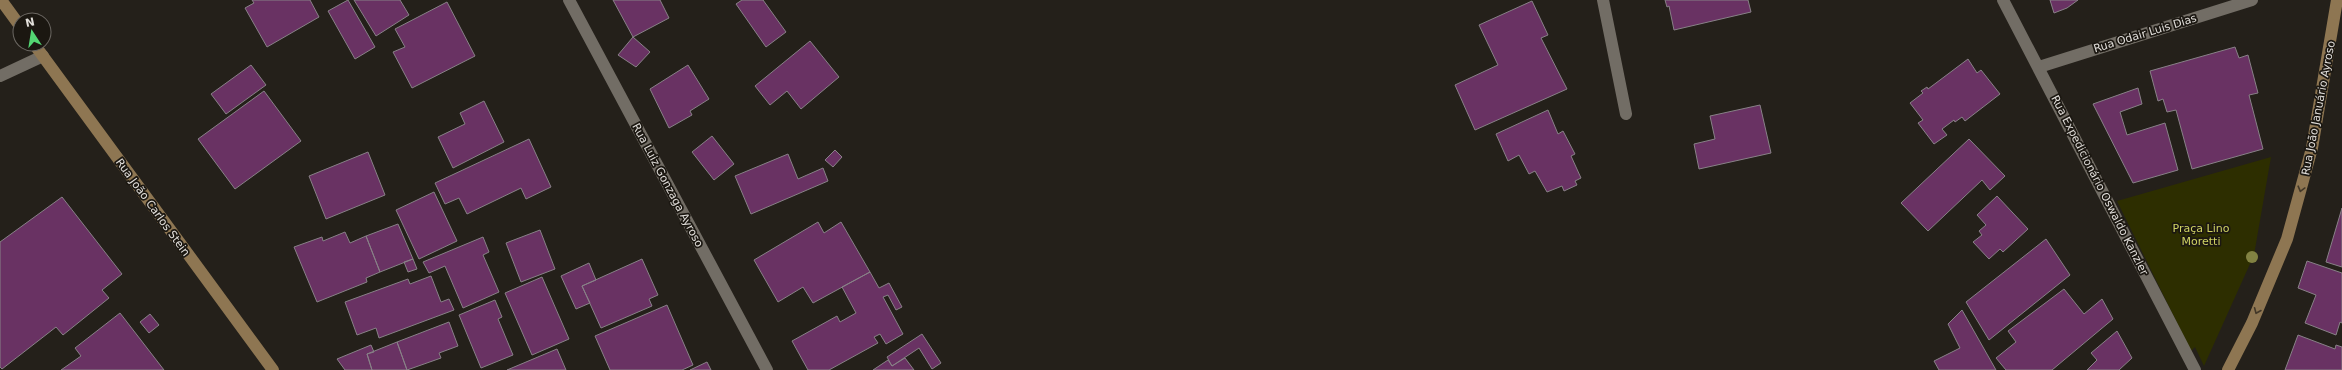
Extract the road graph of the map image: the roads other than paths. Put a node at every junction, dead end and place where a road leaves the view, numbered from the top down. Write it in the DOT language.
graph roads {
  1 [pos="1,0"];
  2 [pos="569,0"];
  3 [pos="1603,0"];
  4 [pos="2004,0"];
  5 [pos="2252,0"];
  6 [pos="2337,0"];
  7 [pos="12,15"];
  8 [pos="40,52"];
  9 [pos="43,56"];
  10 [pos="2039,67"];
  11 [pos="0,76"];
  12 [pos="1626,114"];
  13 [pos="273,370"];
  14 [pos="767,370"];
  15 [pos="2195,370"];
  16 [pos="2228,370"];
  1 -- 7 [label="street"];
  2 -- 14 [label="street, Rua Luiz Gonzaga Ayroso"];
  3 -- 12 [label="street"];
  4 -- 10 [label="street, Rua Expedicionário Oswaldo Kanzler"];
  5 -- 10 [label="street, Rua Odair Luis Dias"];
  6 -- 16 [label="street, Rua João Januário Ayroso, one-way"];
  8 -- 9 [label="street, Rua João Carlos Stein"];
  9 -- 11 [label="street"];
  9 -- 13 [label="street, Rua João Carlos Stein"];
  10 -- 15 [label="street, Rua Expedicionário Oswaldo Kanzler"];
}
